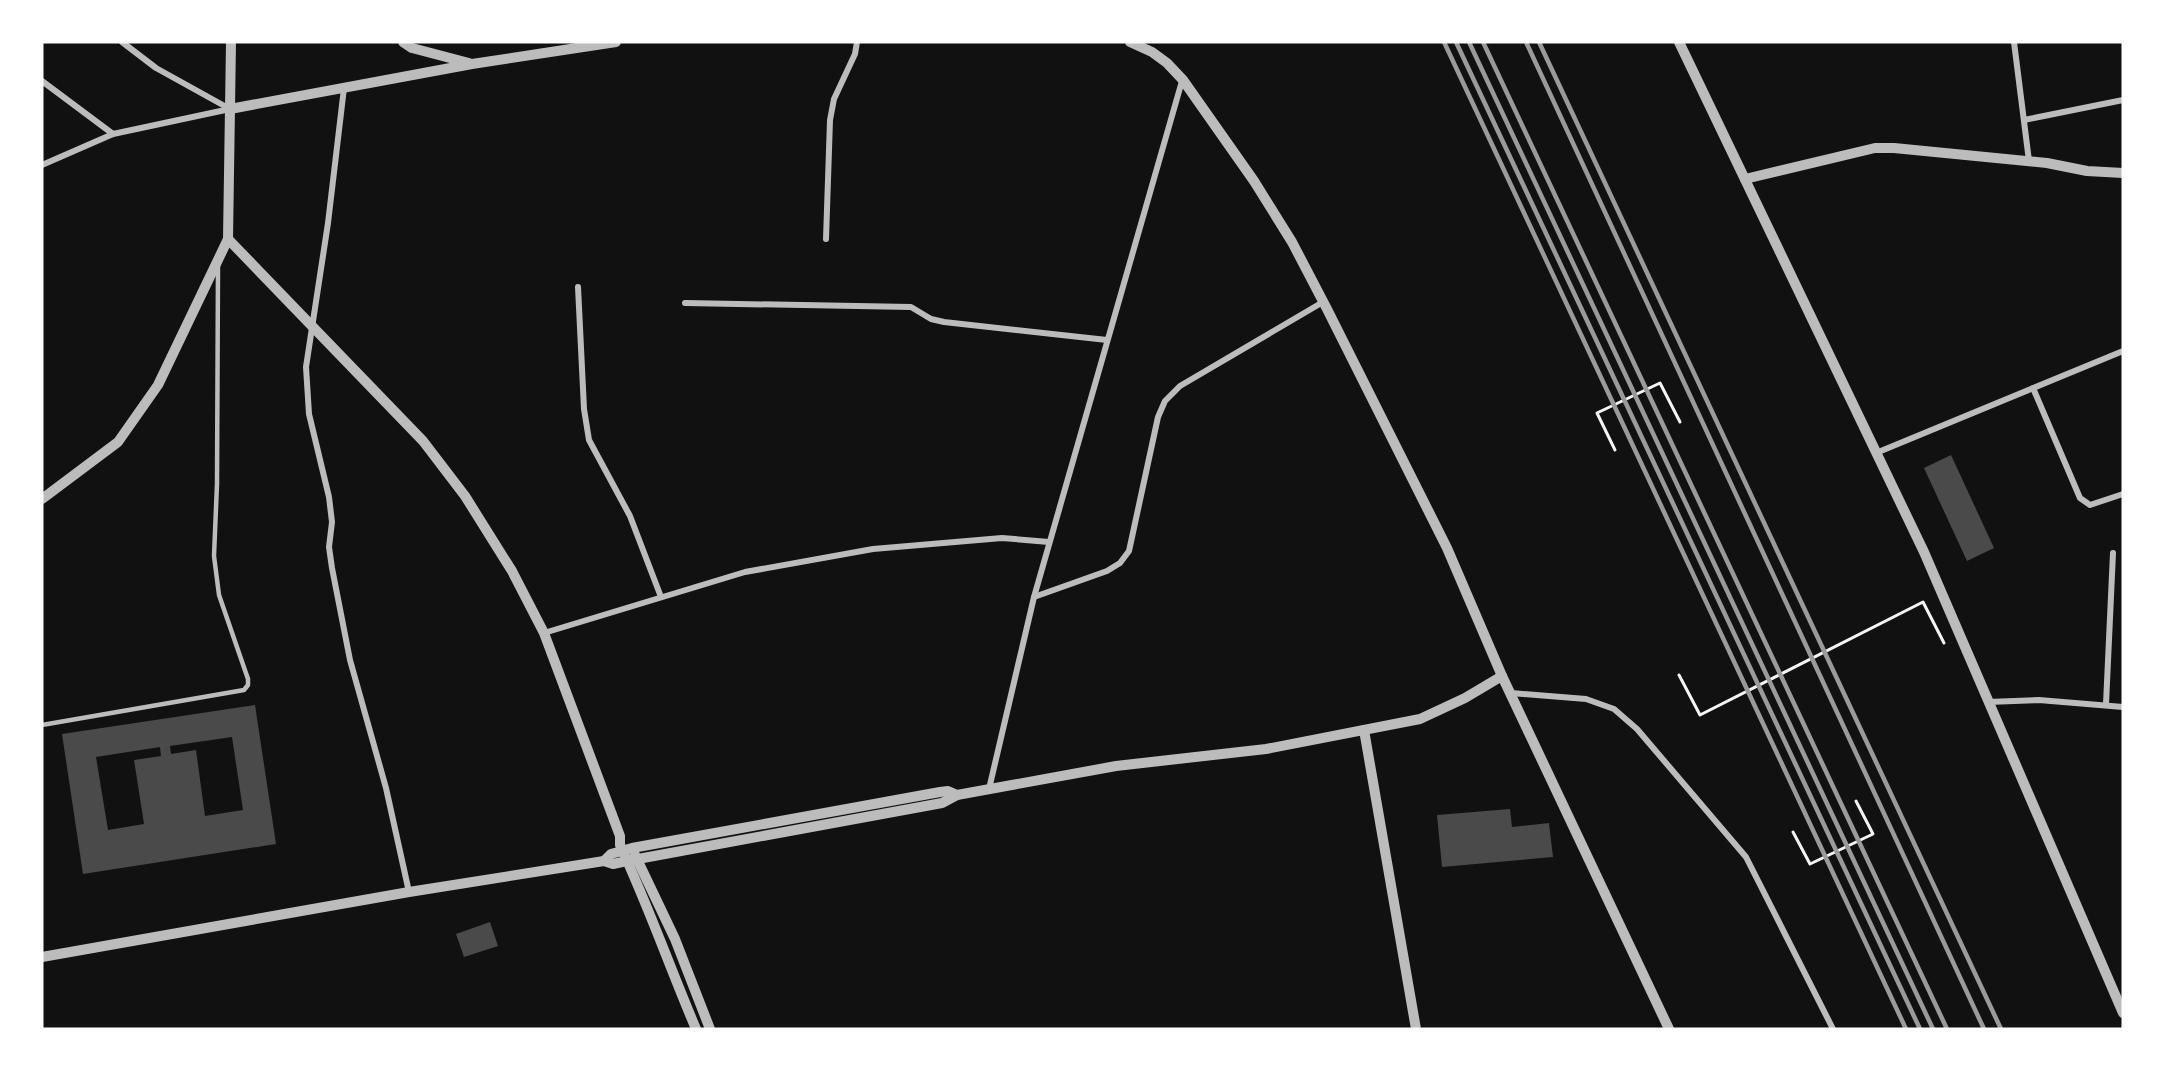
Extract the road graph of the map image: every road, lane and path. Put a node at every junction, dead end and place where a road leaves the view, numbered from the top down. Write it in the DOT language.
graph roads {
  1 [pos="122,42"];
  2 [pos="231,42"];
  3 [pos="403,42"];
  4 [pos="616,42"];
  5 [pos="857,42"];
  6 [pos="1130,42"];
  7 [pos="1679,42"];
  8 [pos="2014,42"];
  9 [pos="472,64"];
  10 [pos="1183,80"];
  11 [pos="42,81"];
  12 [pos="344,88"];
  13 [pos="2123,100"];
  14 [pos="230,109"];
  15 [pos="2024,120"];
  16 [pos="113,134"];
  17 [pos="2030,161"];
  18 [pos="42,165"];
  19 [pos="2123,172"];
  20 [pos="1744,179"];
  21 [pos="228,238"];
  22 [pos="826,239"];
  23 [pos="218,258"];
  24 [pos="578,287"];
  25 [pos="1323,302"];
  26 [pos="685,303"];
  27 [pos="313,327"];
  28 [pos="1107,340"];
  29 [pos="2123,351"];
  30 [pos="2033,388"];
  31 [pos="1680,422"];
  32 [pos="1615,450"];
  33 [pos="1876,453"];
  34 [pos="2123,494"];
  35 [pos="42,499"];
  36 [pos="1049,542"];
  37 [pos="2113,553"];
  38 [pos="661,597"];
  39 [pos="1034,597"];
  40 [pos="544,633"];
  41 [pos="1944,643"];
  42 [pos="1679,675"];
  43 [pos="1502,676"];
  44 [pos="1510,693"];
  45 [pos="1988,702"];
  46 [pos="2106,704"];
  47 [pos="2123,707"];
  48 [pos="42,725"];
  49 [pos="1364,730"];
  50 [pos="989,789"];
  51 [pos="957,795"];
  52 [pos="1856,801"];
  53 [pos="1793,832"];
  54 [pos="627,849"];
  55 [pos="632,860"];
  56 [pos="604,861"];
  57 [pos="409,892"];
  58 [pos="42,957"];
  59 [pos="2123,1013"];
  60 [pos="696,1029"];
  61 [pos="710,1029"];
  62 [pos="1416,1029"];
  63 [pos="1669,1029"];
  64 [pos="1833,1029"];
  1 -- 14 [label="street"];
  2 -- 14 [label="street"];
  3 -- 9 [label="street"];
  4 -- 9 [label="street"];
  5 -- 22 [label="street"];
  6 -- 10 [label="street"];
  7 -- 20 [label="street"];
  8 -- 15 [label="street"];
  9 -- 12 [label="street"];
  10 -- 25 [label="street"];
  10 -- 28 [label="street"];
  11 -- 16 [label="street"];
  12 -- 14 [label="street"];
  12 -- 27 [label="street"];
  13 -- 15 [label="street"];
  14 -- 16 [label="street"];
  14 -- 21 [label="street"];
  15 -- 17 [label="street"];
  16 -- 18 [label="street"];
  17 -- 19 [label="street"];
  17 -- 20 [label="street"];
  20 -- 33 [label="street"];
  21 -- 23 [label="street"];
  21 -- 27 [label="street"];
  23 -- 35 [label="street"];
  23 -- 48 [label="lane"];
  24 -- 38 [label="street"];
  25 -- 39 [label="street"];
  25 -- 43 [label="street"];
  26 -- 28 [label="street"];
  27 -- 40 [label="street"];
  27 -- 57 [label="street"];
  28 -- 36 [label="street"];
  29 -- 30 [label="street"];
  30 -- 33 [label="street"];
  30 -- 34 [label="street"];
  31 -- 32 [label="path"];
  33 -- 45 [label="street"];
  36 -- 38 [label="street"];
  36 -- 39 [label="street"];
  37 -- 46 [label="street"];
  38 -- 40 [label="street"];
  39 -- 50 [label="street"];
  40 -- 54 [label="street"];
  41 -- 42 [label="path"];
  43 -- 44 [label="street"];
  43 -- 49 [label="street"];
  44 -- 63 [label="street"];
  44 -- 64 [label="street"];
  45 -- 46 [label="street"];
  45 -- 59 [label="street"];
  46 -- 47 [label="street"];
  49 -- 50 [label="street"];
  49 -- 62 [label="street"];
  50 -- 51 [label="street"];
  51 -- 54 [label="street"];
  51 -- 55 [label="street"];
  52 -- 53 [label="path"];
  54 -- 55 [label="street"];
  54 -- 56 [label="street"];
  55 -- 56 [label="street"];
  55 -- 60 [label="street"];
  55 -- 61 [label="street"];
  56 -- 57 [label="street"];
  57 -- 58 [label="street"];
}
